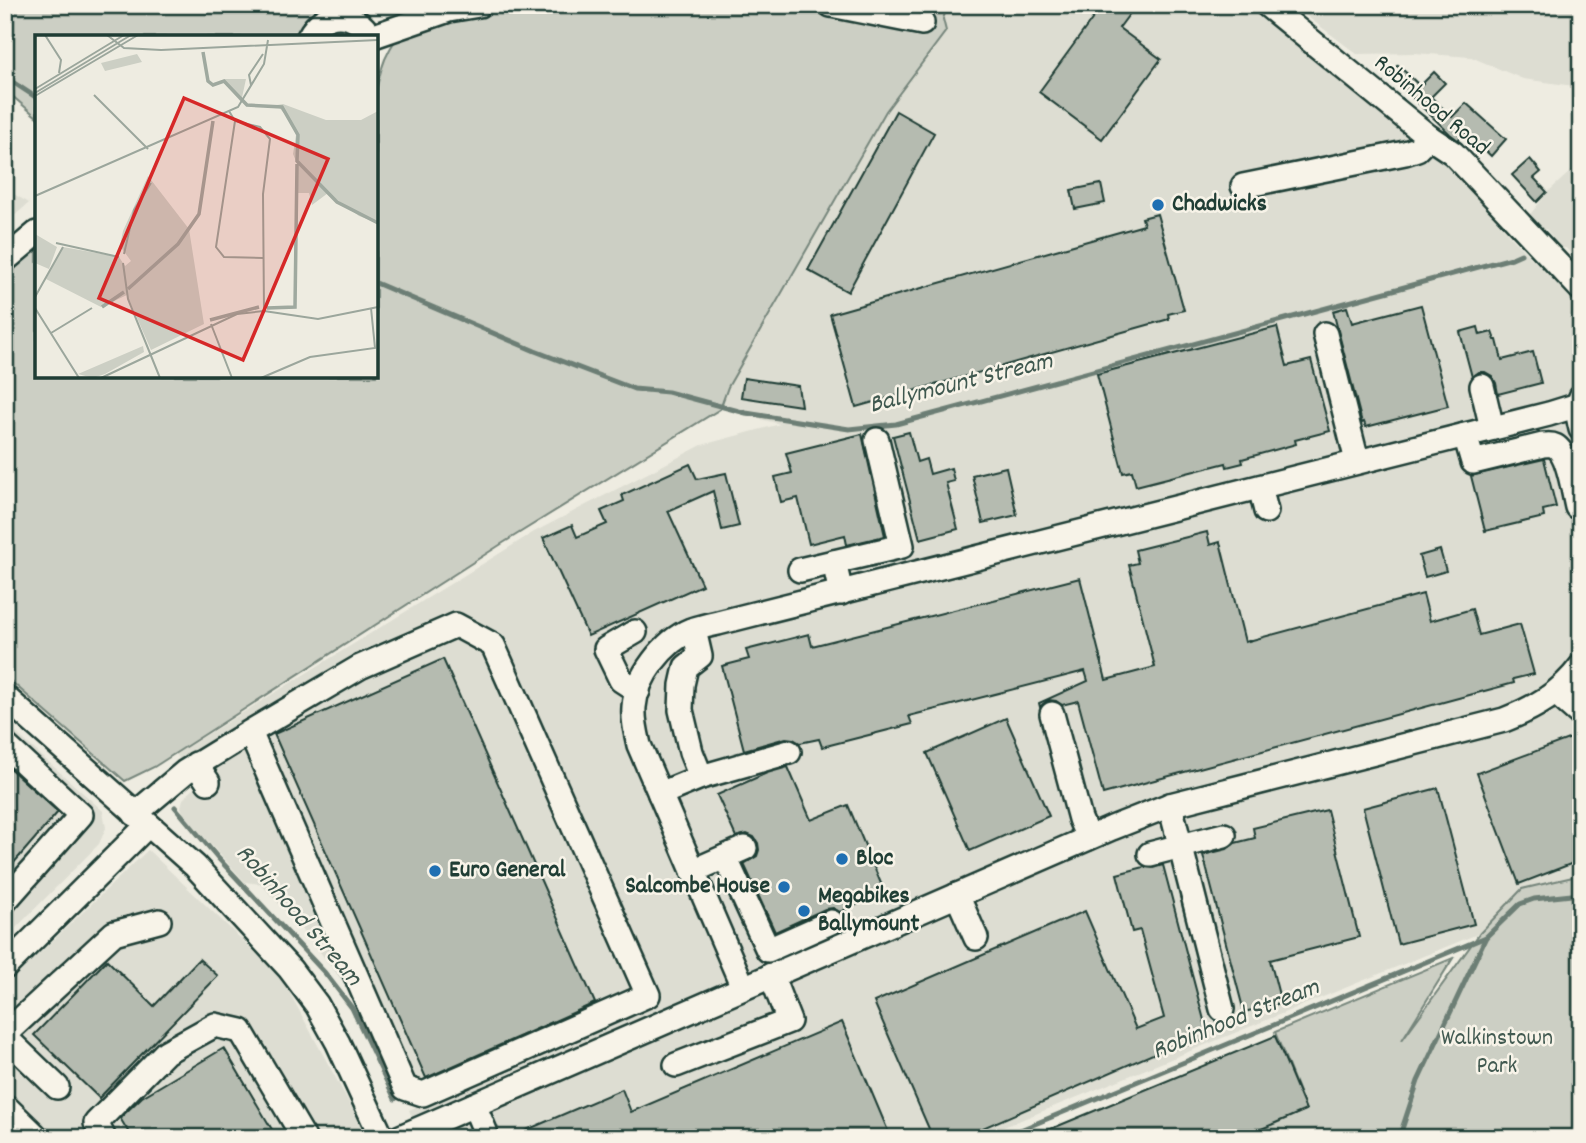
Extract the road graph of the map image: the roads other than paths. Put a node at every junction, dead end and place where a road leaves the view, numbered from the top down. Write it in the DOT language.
graph roads {
  1 [pos="479,5"];
  2 [pos="831,5"];
  3 [pos="1267,5"];
  4 [pos="332,11"];
  5 [pos="922,23"];
  6 [pos="310,35"];
  7 [pos="370,35"];
  8 [pos="377,35"];
  9 [pos="1429,137"];
  10 [pos="1243,186"];
  11 [pos="35,235"];
  12 [pos="5,260"];
  13 [pos="1581,289"];
  14 [pos="1325,334"];
  15 [pos="1482,386"];
  16 [pos="1579,401"];
  17 [pos="1492,428"];
  18 [pos="1581,429"];
  19 [pos="1465,435"];
  20 [pos="877,440"];
  21 [pos="1357,461"];
  22 [pos="1260,487"];
  23 [pos="1577,507"];
  24 [pos="1266,511"];
  25 [pos="834,562"];
  26 [pos="800,570"];
  27 [pos="841,593"];
  28 [pos="694,630"];
  29 [pos="635,632"];
  30 [pos="1581,666"];
  31 [pos="638,691"];
  32 [pos="1556,693"];
  33 [pos="5,697"];
  34 [pos="1052,714"];
  35 [pos="1581,715"];
  36 [pos="250,732"];
  37 [pos="5,745"];
  38 [pos="789,752"];
  39 [pos="701,776"];
  40 [pos="660,794"];
  41 [pos="1170,805"];
  42 [pos="141,819"];
  43 [pos="1224,835"];
  44 [pos="1088,838"];
  45 [pos="1180,846"];
  46 [pos="1150,854"];
  47 [pos="693,871"];
  48 [pos="957,895"];
  49 [pos="5,901"];
  50 [pos="159,921"];
  51 [pos="976,938"];
  52 [pos="822,953"];
  53 [pos="5,967"];
  54 [pos="771,975"];
  55 [pos="743,987"];
  56 [pos="1222,1009"];
  57 [pos="6,1039"];
  58 [pos="677,1065"];
  59 [pos="57,1087"];
  60 [pos="474,1105"];
  61 [pos="5,1106"];
  62 [pos="38,1138"];
  63 [pos="104,1138"];
  64 [pos="304,1138"];
  65 [pos="382,1138"];
  66 [pos="398,1138"];
  67 [pos="483,1138"];
  1 -- 8 [label="street"];
  2 -- 5 [label="street"];
  3 -- 9 [label="street, Robinhood Road"];
  4 -- 6 [label="street"];
  4 -- 7 [label="street"];
  9 -- 10 [label="street"];
  9 -- 13 [label="street, Robinhood Road"];
  11 -- 12 [label="street"];
  14 -- 21 [label="street"];
  15 -- 17 [label="street"];
  16 -- 17 [label="street"];
  16 -- 18 [label="street"];
  17 -- 19 [label="street"];
  19 -- 21 [label="street"];
  19 -- 23 [label="street"];
  20 -- 25 [label="street"];
  21 -- 22 [label="street"];
  22 -- 24 [label="street"];
  22 -- 27 [label="street"];
  25 -- 26 [label="street"];
  25 -- 27 [label="street"];
  27 -- 28 [label="street"];
  28 -- 31 [label="street"];
  28 -- 39 [label="street"];
  29 -- 31 [label="street"];
  30 -- 32 [label="street"];
  31 -- 40 [label="street"];
  32 -- 35 [label="street"];
  32 -- 41 [label="street"];
  33 -- 42 [label="street"];
  34 -- 44 [label="street"];
  36 -- 36 [label="street"];
  36 -- 42 [label="street"];
  37 -- 49 [label="street"];
  38 -- 39 [label="street"];
  39 -- 40 [label="street"];
  40 -- 47 [label="street"];
  41 -- 44 [label="street"];
  41 -- 45 [label="street"];
  42 -- 53 [label="street"];
  42 -- 65 [label="street"];
  43 -- 45 [label="street"];
  44 -- 48 [label="street"];
  45 -- 46 [label="street"];
  45 -- 56 [label="street"];
  47 -- 52 [label="street"];
  47 -- 55 [label="street"];
  48 -- 51 [label="street"];
  48 -- 52 [label="street"];
  50 -- 57 [label="street"];
  52 -- 54 [label="street"];
  54 -- 55 [label="street"];
  54 -- 58 [label="street"];
  55 -- 60 [label="street"];
  57 -- 59 [label="street"];
  60 -- 66 [label="street"];
  60 -- 67 [label="street"];
  61 -- 62 [label="street"];
  63 -- 64 [label="street"];
}
